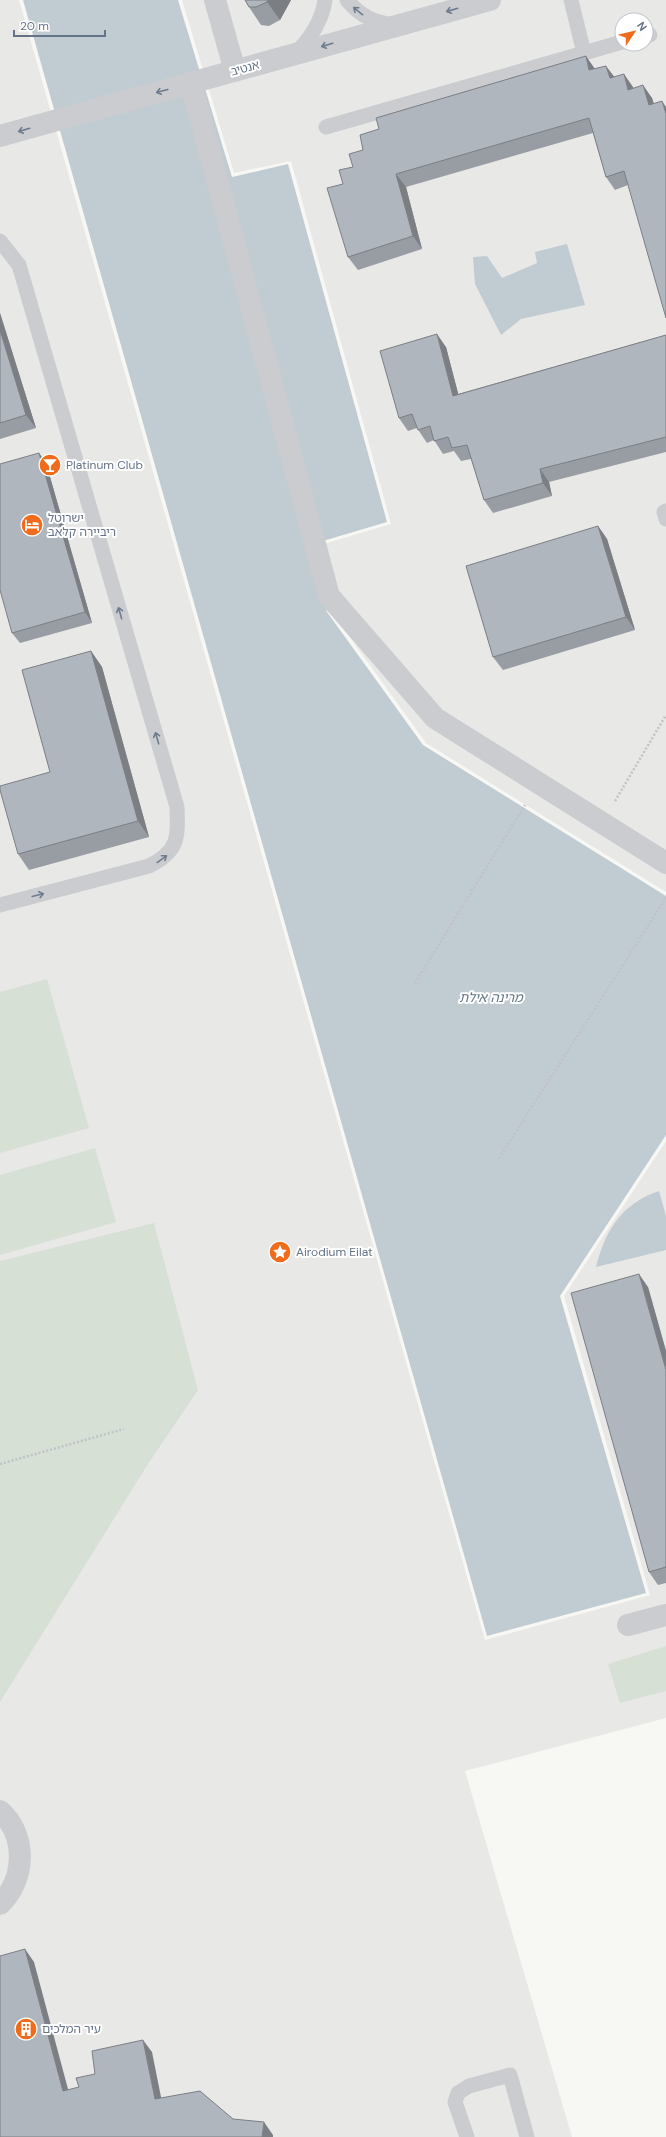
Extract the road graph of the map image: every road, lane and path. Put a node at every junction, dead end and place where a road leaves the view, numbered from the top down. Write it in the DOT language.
graph roads {
  1 [pos="215,0"];
  2 [pos="325,0"];
  3 [pos="347,0"];
  4 [pos="490,0"];
  5 [pos="571,0"];
  6 [pos="398,26"];
  7 [pos="614,44"];
  8 [pos="584,53"];
  9 [pos="296,54"];
  10 [pos="235,71"];
  11 [pos="191,83"];
  12 [pos="326,127"];
  13 [pos="0,136"];
  14 [pos="0,241"];
  15 [pos="666,511"];
  16 [pos="666,519"];
  17 [pos="666,715"];
  18 [pos="539,783"];
  19 [pos="602,823"];
  20 [pos="666,863"];
  21 [pos="666,898"];
  22 [pos="0,905"];
  23 [pos="415,983"];
  24 [pos="499,1158"];
  25 [pos="124,1429"];
  26 [pos="0,1464"];
  27 [pos="666,1615"];
  28 [pos="628,1625"];
  29 [pos="0,1811"];
  30 [pos="0,1904"];
  31 [pos="468,2137"];
  32 [pos="527,2137"];
  1 -- 10 [label="street"];
  2 -- 9 [label="lane"];
  6 -- 3 [label="lane, one-way"];
  4 -- 6 [label="street, אנטיב, one-way"];
  5 -- 8 [label="lane"];
  6 -- 9 [label="street, אנטיב, one-way"];
  7 -- 8 [label="lane"];
  8 -- 12 [label="lane"];
  9 -- 10 [label="street, אנטיב"];
  10 -- 11 [label="street, אנטיב"];
  11 -- 13 [label="street, אנטיב, one-way"];
  11 -- 18 [label="street"];
  22 -- 14 [label="lane, one-way"];
  15 -- 16 [label="lane"];
  17 -- 19 [label="path"];
  18 -- 19 [label="street"];
  18 -- 23 [label="path"];
  19 -- 20 [label="street"];
  21 -- 24 [label="path"];
  25 -- 26 [label="path"];
  27 -- 28 [label="street"];
  29 -- 30 [label="street"];
  31 -- 32 [label="lane"];
}
